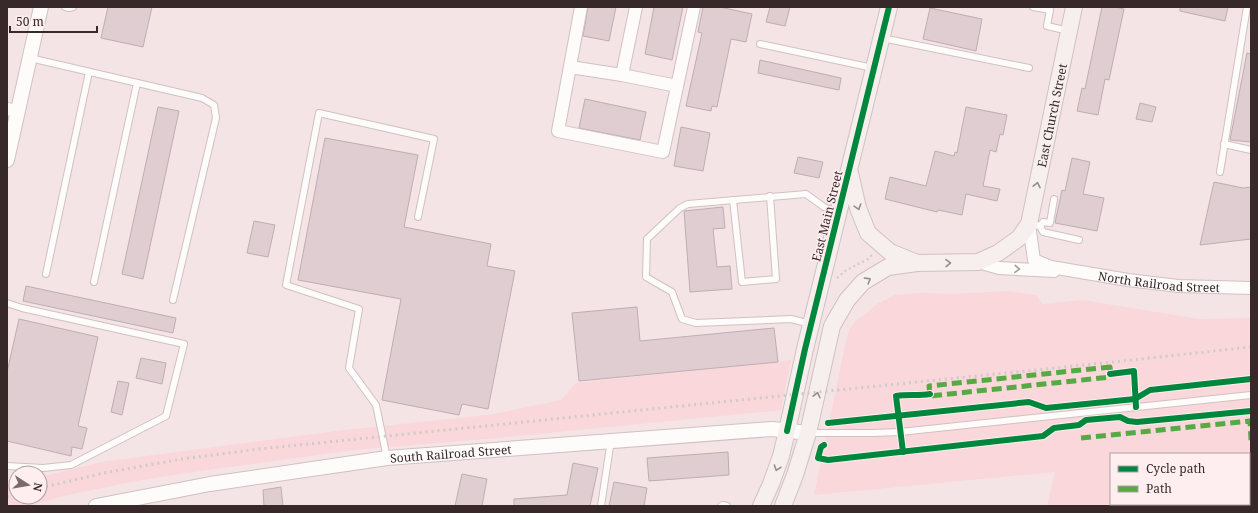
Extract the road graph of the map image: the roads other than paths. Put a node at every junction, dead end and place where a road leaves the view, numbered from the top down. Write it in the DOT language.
graph roads {
  1 [pos="41,7"];
  2 [pos="65,7"];
  3 [pos="73,7"];
  4 [pos="581,7"];
  5 [pos="636,7"];
  6 [pos="694,7"];
  7 [pos="889,7"];
  8 [pos="1033,7"];
  9 [pos="1074,7"];
  10 [pos="1247,7"];
  11 [pos="1069,31"];
  12 [pos="882,38"];
  13 [pos="760,44"];
  14 [pos="30,58"];
  15 [pos="570,67"];
  16 [pos="1029,68"];
  17 [pos="874,69"];
  18 [pos="89,72"];
  19 [pos="622,75"];
  20 [pos="137,83"];
  21 [pos="677,86"];
  22 [pos="12,110"];
  23 [pos="1224,144"];
  24 [pos="1251,150"];
  25 [pos="7,160"];
  26 [pos="850,170"];
  27 [pos="1220,172"];
  28 [pos="770,196"];
  29 [pos="1054,199"];
  30 [pos="733,200"];
  31 [pos="839,213"];
  32 [pos="418,217"];
  33 [pos="1034,225"];
  34 [pos="1079,240"];
  35 [pos="978,262"];
  36 [pos="918,263"];
  37 [pos="1067,270"];
  38 [pos="46,274"];
  39 [pos="94,282"];
  40 [pos="1251,288"];
  41 [pos="173,300"];
  42 [pos="7,303"];
  43 [pos="811,324"];
  44 [pos="1251,395"];
  45 [pos="788,430"];
  46 [pos="808,433"];
  47 [pos="611,440"];
  48 [pos="387,458"];
  49 [pos="7,466"];
  50 [pos="96,506"];
  51 [pos="601,506"];
  52 [pos="721,506"];
  53 [pos="727,506"];
  54 [pos="761,506"];
  55 [pos="783,506"];
  1 -- 14 [label="street"];
  2 -- 3 [label="lane"];
  4 -- 15 [label="street"];
  5 -- 19 [label="street"];
  6 -- 21 [label="street"];
  7 -- 12 [label="main road, East Main Street"];
  8 -- 11 [label="lane"];
  9 -- 11 [label="main road, East Church Street"];
  10 -- 23 [label="lane"];
  33 -- 11 [label="main road, East Church Street, one-way"];
  12 -- 16 [label="lane"];
  12 -- 17 [label="main road, East Main Street"];
  13 -- 17 [label="lane"];
  14 -- 18 [label="lane"];
  14 -- 22 [label="street"];
  15 -- 19 [label="street"];
  15 -- 21 [label="street"];
  17 -- 26 [label="main road, East Main Street"];
  18 -- 20 [label="lane"];
  18 -- 38 [label="lane"];
  19 -- 21 [label="street"];
  20 -- 39 [label="lane"];
  20 -- 41 [label="lane"];
  22 -- 25 [label="street"];
  23 -- 24 [label="lane"];
  23 -- 27 [label="lane"];
  26 -- 31 [label="main road, East Main Street"];
  26 -- 36 [label="main road, North Railroad Street, one-way"];
  28 -- 30 [label="lane"];
  28 -- 30 [label="lane"];
  28 -- 31 [label="lane"];
  29 -- 33 [label="lane"];
  30 -- 43 [label="lane"];
  31 -- 43 [label="main road, East Main Street"];
  32 -- 48 [label="lane"];
  33 -- 34 [label="lane"];
  33 -- 35 [label="main road, North Railroad Street"];
  33 -- 37 [label="street, North Railroad Street"];
  36 -- 35 [label="main road, North Railroad Street, one-way"];
  35 -- 37 [label="street, North Railroad Street, one-way"];
  46 -- 36 [label="main road, one-way"];
  37 -- 40 [label="street, North Railroad Street"];
  42 -- 49 [label="lane"];
  43 -- 45 [label="main road, East Main Street"];
  44 -- 46 [label="lane"];
  45 -- 46 [label="street, South Railroad Street"];
  45 -- 47 [label="street, South Railroad Street"];
  45 -- 54 [label="main road, East Main Street, one-way"];
  46 -- 55 [label="main road"];
  47 -- 48 [label="street, South Railroad Street"];
  47 -- 51 [label="lane"];
  48 -- 50 [label="street, South Railroad Street"];
  52 -- 53 [label="lane"];
}
